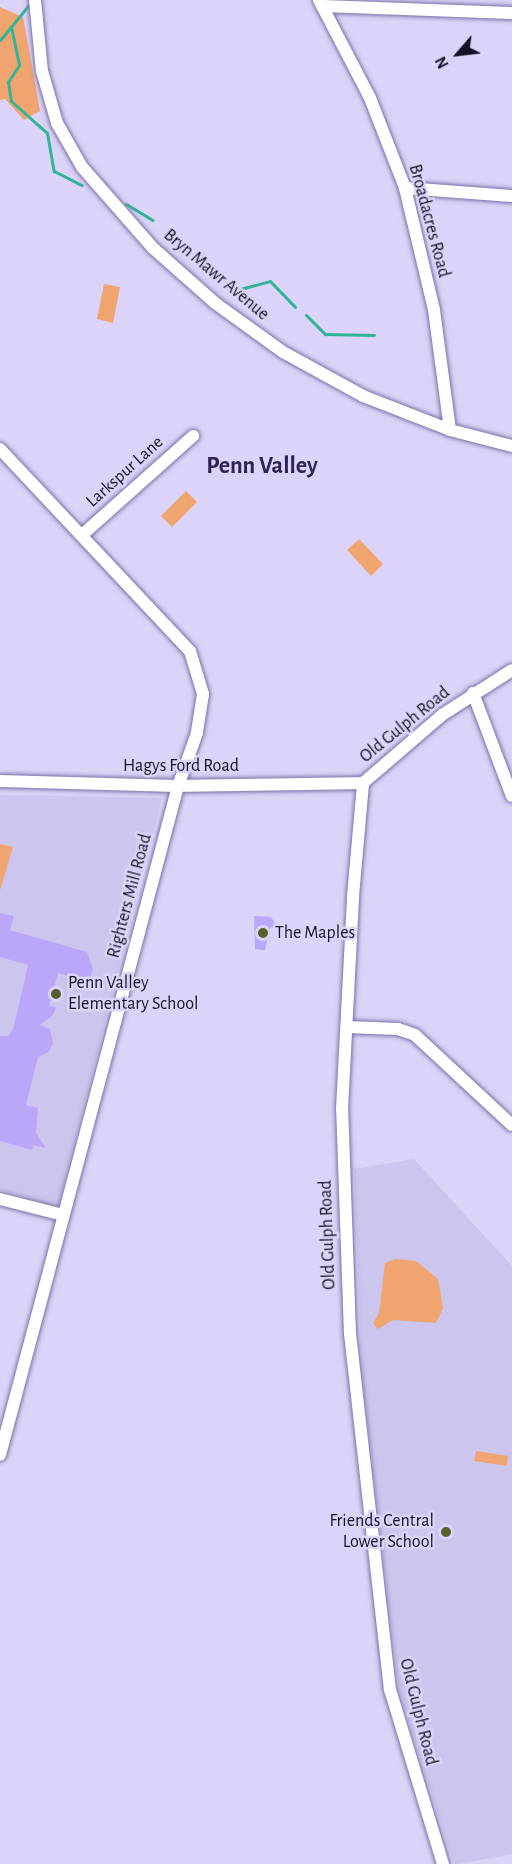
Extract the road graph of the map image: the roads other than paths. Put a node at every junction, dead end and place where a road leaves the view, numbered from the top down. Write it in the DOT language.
graph roads {
  1 [pos="320,3"];
  2 [pos="36,5"];
  3 [pos="512,13"];
  4 [pos="405,188"];
  5 [pos="512,196"];
  6 [pos="450,430"];
  7 [pos="193,436"];
  8 [pos="512,446"];
  9 [pos="0,449"];
  10 [pos="82,535"];
  11 [pos="512,670"];
  12 [pos="473,693"];
  13 [pos="0,781"];
  14 [pos="363,783"];
  15 [pos="178,786"];
  16 [pos="512,796"];
  17 [pos="347,1027"];
  18 [pos="512,1125"];
  19 [pos="0,1199"];
  20 [pos="63,1215"];
  21 [pos="0,1455"];
  22 [pos="443,1864"];
  1 -- 3 [label="street"];
  1 -- 4 [label="street, Broadacres Road"];
  2 -- 6 [label="street, Bryn Mawr Avenue"];
  4 -- 5 [label="street"];
  4 -- 6 [label="street, Broadacres Road"];
  6 -- 8 [label="street, Bryn Mawr Avenue"];
  7 -- 10 [label="street, Larkspur Lane"];
  9 -- 10 [label="street, Righters Mill Road"];
  10 -- 15 [label="street, Righters Mill Road"];
  11 -- 12 [label="street, Old Gulph Road"];
  12 -- 14 [label="street, Old Gulph Road"];
  12 -- 16 [label="street"];
  13 -- 15 [label="street, Hagys Ford Road"];
  14 -- 15 [label="street, Hagys Ford Road"];
  14 -- 17 [label="street, Old Gulph Road"];
  15 -- 20 [label="street, Righters Mill Road"];
  17 -- 18 [label="street"];
  17 -- 22 [label="street, Old Gulph Road"];
  19 -- 20 [label="street"];
  20 -- 21 [label="street, Righters Mill Road"];
}
